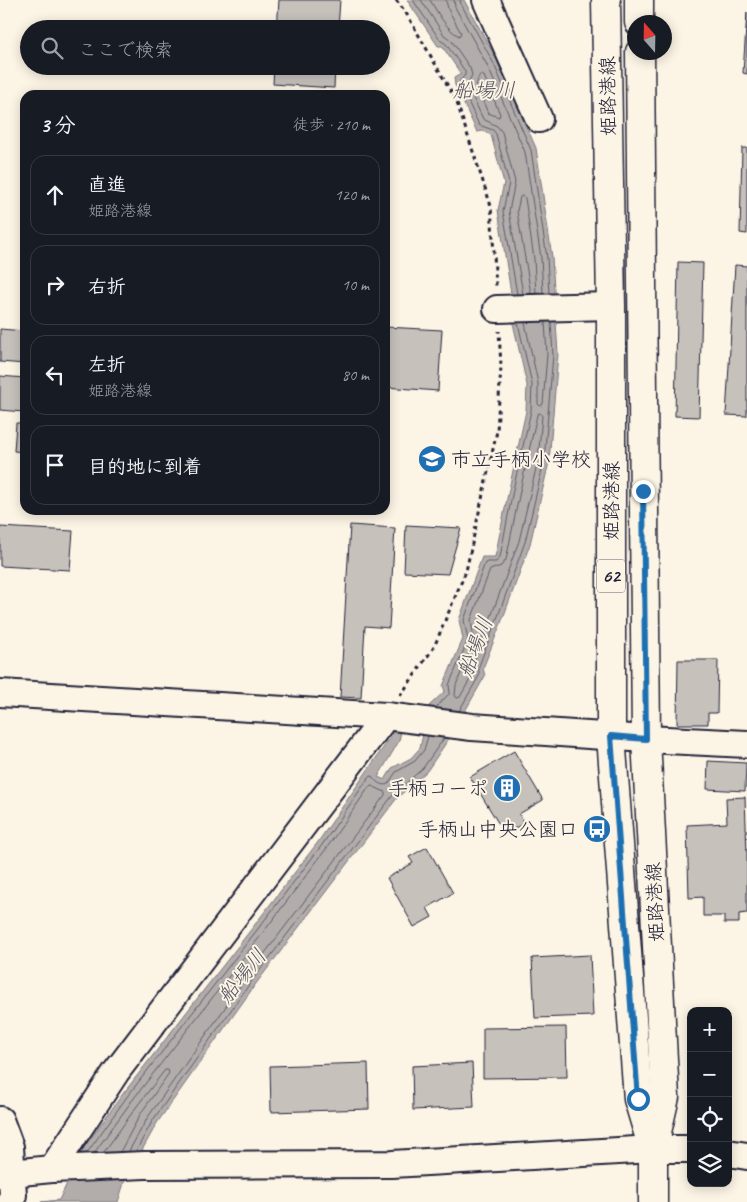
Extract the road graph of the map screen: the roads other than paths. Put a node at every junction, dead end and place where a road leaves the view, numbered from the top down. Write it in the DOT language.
graph roads {
  1 [pos="486,0"];
  2 [pos="606,0"];
  3 [pos="639,0"];
  4 [pos="639,15"];
  5 [pos="640,60"];
  6 [pos="539,119"];
  7 [pos="611,306"];
  8 [pos="498,309"];
  9 [pos="0,693"];
  10 [pos="386,716"];
  11 [pos="611,736"];
  12 [pos="646,739"];
  13 [pos="747,744"];
  14 [pos="0,1120"];
  15 [pos="653,1149"];
  16 [pos="687,1149"];
  17 [pos="732,1154"];
  18 [pos="747,1156"];
  19 [pos="52,1169"];
  20 [pos="6,1173"];
  21 [pos="10,1202"];
  22 [pos="653,1202"];
  1 -- 6 [label="street"];
  2 -- 7 [label="main road, 姫路港線 / 62"];
  3 -- 4 [label="main road"];
  5 -- 12 [label="main road, 姫路港線 / 62"];
  7 -- 8 [label="street"];
  7 -- 11 [label="main road, 姫路港線 / 62"];
  9 -- 10 [label="street"];
  10 -- 11 [label="street"];
  10 -- 19 [label="street"];
  11 -- 12 [label="street"];
  11 -- 15 [label="main road, 姫路港線 / 62"];
  12 -- 13 [label="street"];
  12 -- 15 [label="main road, 姫路港線 / 62"];
  14 -- 20 [label="street"];
  15 -- 16 [label="street"];
  15 -- 19 [label="street"];
  15 -- 22 [label="main road, 姫路港線 / 62"];
  17 -- 18 [label="street"];
  19 -- 20 [label="street"];
  20 -- 21 [label="street"];
}
